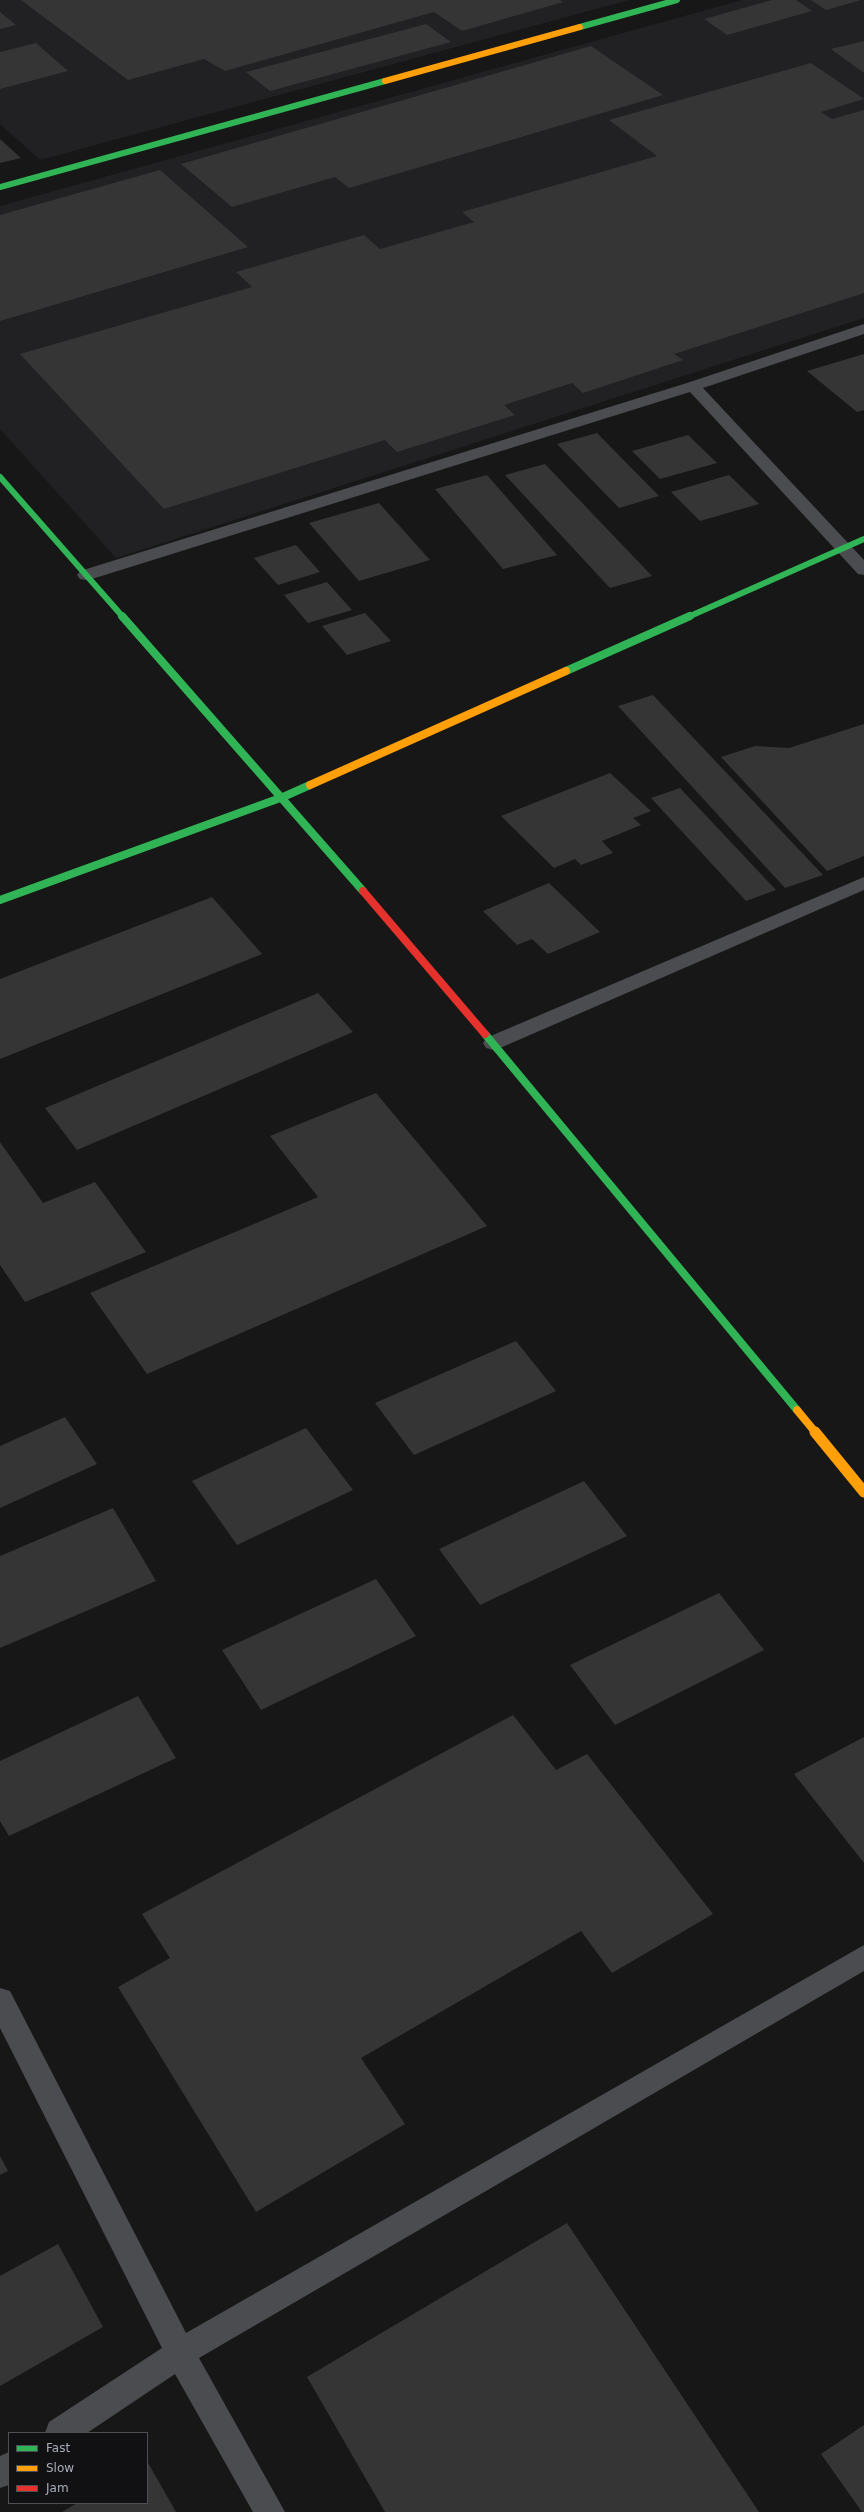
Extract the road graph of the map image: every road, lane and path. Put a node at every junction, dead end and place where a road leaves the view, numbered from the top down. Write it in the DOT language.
graph roads {
  1 [pos="677,0"];
  2 [pos="0,186"];
  3 [pos="864,329"];
  4 [pos="692,386"];
  5 [pos="0,477"];
  6 [pos="864,540"];
  7 [pos="843,549"];
  8 [pos="864,570"];
  9 [pos="86,575"];
  10 [pos="283,797"];
  11 [pos="864,883"];
  12 [pos="0,900"];
  13 [pos="493,1043"];
  14 [pos="864,1492"];
  15 [pos="864,1957"];
  16 [pos="0,2000"];
  17 [pos="180,2353"];
  18 [pos="62,2432"];
  19 [pos="8,2468"];
  20 [pos="0,2474"];
  21 [pos="270,2512"];
  1 -- 2 [label="street"];
  3 -- 4 [label="street"];
  4 -- 7 [label="street"];
  4 -- 9 [label="street"];
  5 -- 9 [label="street"];
  6 -- 7 [label="street"];
  7 -- 8 [label="street"];
  7 -- 10 [label="street"];
  9 -- 10 [label="street"];
  10 -- 12 [label="street"];
  10 -- 13 [label="street"];
  11 -- 13 [label="street"];
  13 -- 14 [label="street"];
  15 -- 17 [label="street"];
  16 -- 17 [label="street"];
  17 -- 18 [label="street"];
  17 -- 21 [label="street"];
  19 -- 20 [label="street"];
}
